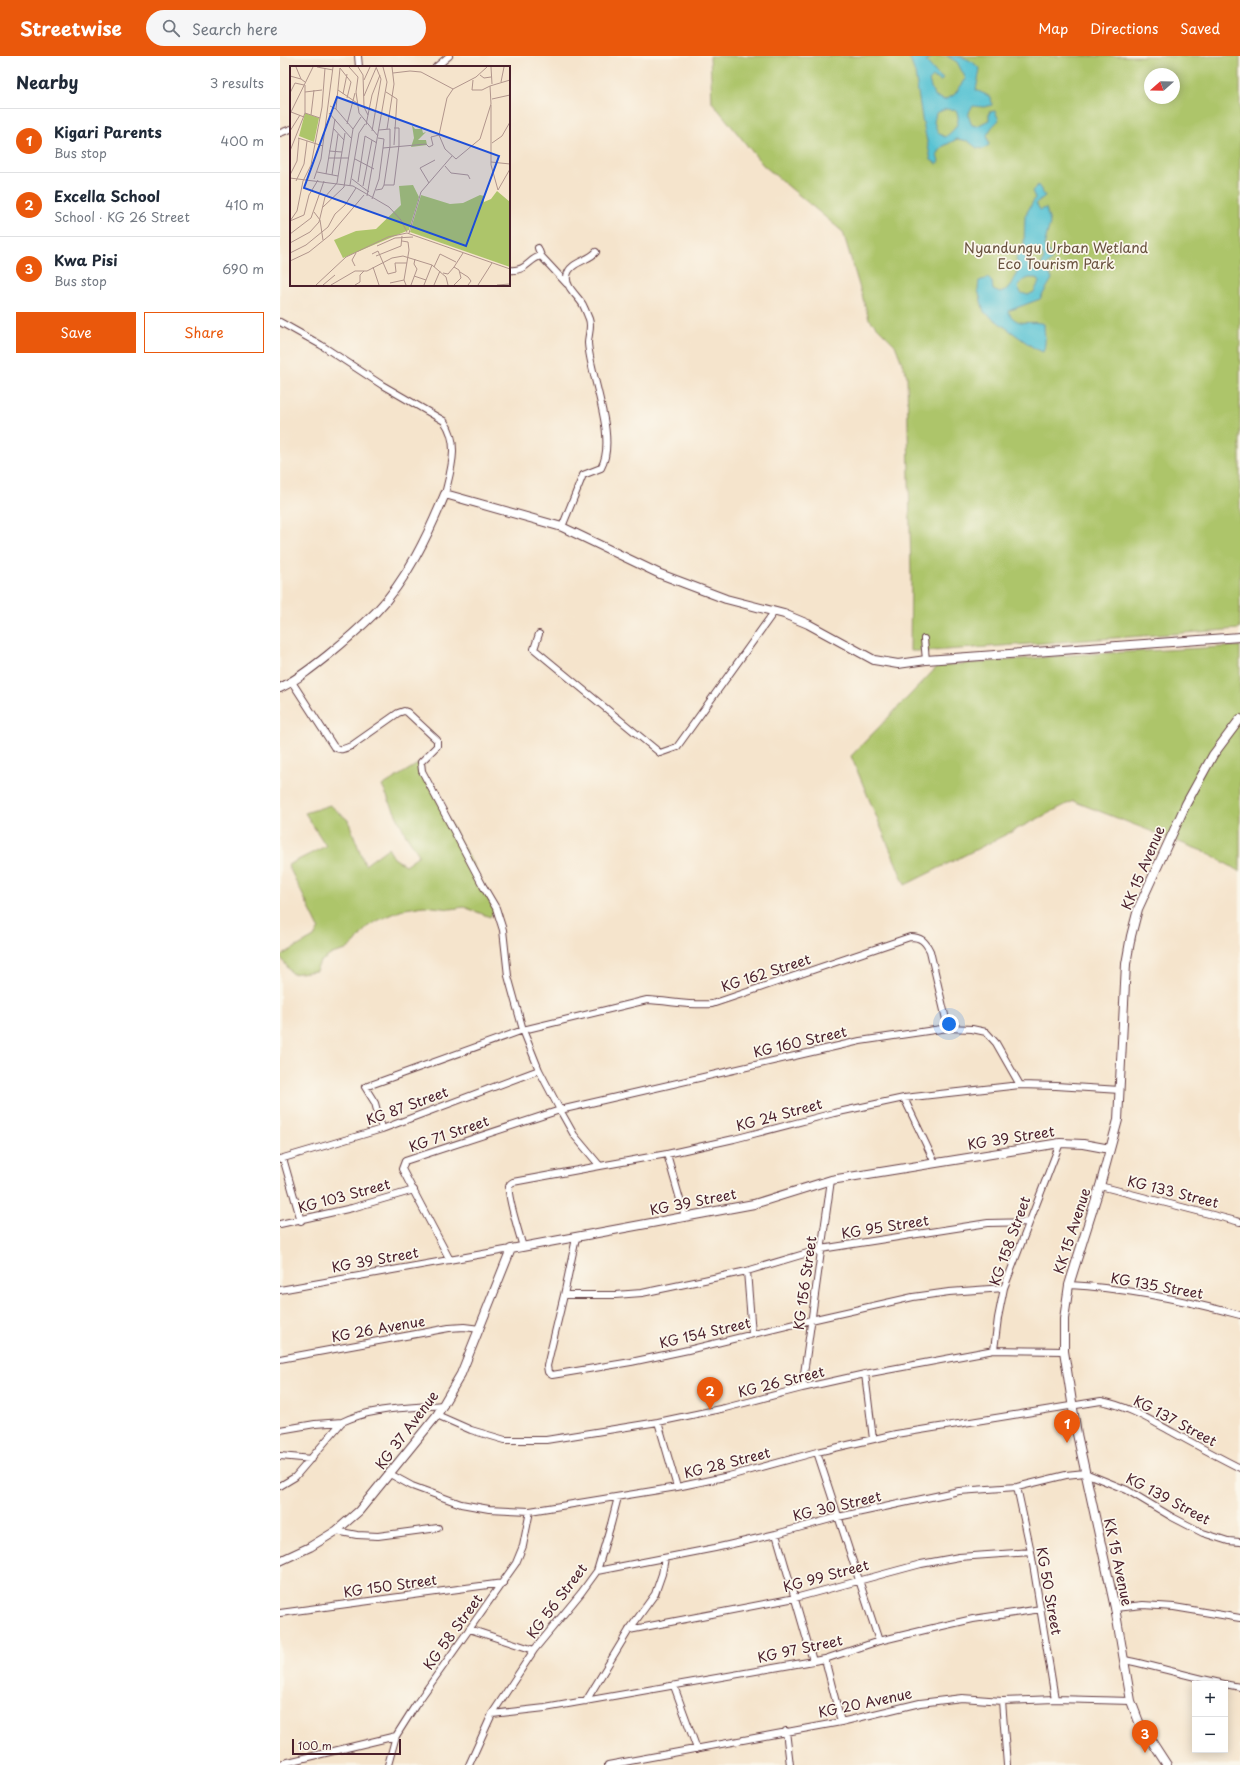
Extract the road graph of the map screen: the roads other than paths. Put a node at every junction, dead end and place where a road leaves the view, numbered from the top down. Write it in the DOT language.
graph roads {
  1 [pos="358,56"];
  2 [pos="449,56"];
  3 [pos="359,66"];
  4 [pos="437,66"];
  5 [pos="290,129"];
  6 [pos="280,133"];
  7 [pos="538,248"];
  8 [pos="596,252"];
  9 [pos="542,256"];
  10 [pos="553,268"];
  11 [pos="510,270"];
  12 [pos="569,271"];
  13 [pos="568,284"];
  14 [pos="280,322"];
  15 [pos="445,494"];
  16 [pos="562,527"];
  17 [pos="774,612"];
  18 [pos="539,634"];
  19 [pos="1240,637"];
  20 [pos="924,639"];
  21 [pos="926,660"];
  22 [pos="292,682"];
  23 [pos="280,688"];
  24 [pos="1240,719"];
  25 [pos="948,1028"];
  26 [pos="523,1030"];
  27 [pos="539,1070"];
  28 [pos="1020,1085"];
  29 [pos="1120,1090"];
  30 [pos="904,1098"];
  31 [pos="560,1110"];
  32 [pos="382,1129"];
  33 [pos="1060,1143"];
  34 [pos="1110,1149"];
  35 [pos="667,1154"];
  36 [pos="282,1158"];
  37 [pos="935,1163"];
  38 [pos="600,1166"];
  39 [pos="831,1180"];
  40 [pos="1100,1186"];
  41 [pos="414,1190"];
  42 [pos="685,1217"];
  43 [pos="301,1221"];
  44 [pos="1029,1222"];
  45 [pos="1240,1222"];
  46 [pos="280,1224"];
  47 [pos="576,1238"];
  48 [pos="523,1247"];
  49 [pos="511,1249"];
  50 [pos="821,1249"];
  51 [pos="450,1260"];
  52 [pos="747,1271"];
  53 [pos="1069,1285"];
  54 [pos="1004,1288"];
  55 [pos="280,1290"];
  56 [pos="564,1295"];
  57 [pos="1240,1315"];
  58 [pos="811,1320"];
  59 [pos="480,1329"];
  60 [pos="752,1334"];
  61 [pos="994,1350"];
  62 [pos="1064,1351"];
  63 [pos="280,1358"];
  64 [pos="865,1374"];
  65 [pos="802,1388"];
  66 [pos="444,1405"];
  67 [pos="1073,1405"];
  68 [pos="437,1415"];
  69 [pos="342,1422"];
  70 [pos="658,1422"];
  71 [pos="280,1430"];
  72 [pos="874,1439"];
  73 [pos="817,1452"];
  74 [pos="280,1456"];
  75 [pos="312,1459"];
  76 [pos="1240,1468"];
  77 [pos="1085,1473"];
  78 [pos="390,1474"];
  79 [pos="280,1486"];
  80 [pos="677,1487"];
  81 [pos="1017,1487"];
  82 [pos="618,1497"];
  83 [pos="530,1511"];
  84 [pos="838,1517"];
  85 [pos="438,1528"];
  86 [pos="336,1532"];
  87 [pos="776,1534"];
  88 [pos="1240,1542"];
  89 [pos="1031,1552"];
  90 [pos="665,1558"];
  91 [pos="280,1561"];
  92 [pos="597,1571"];
  93 [pos="858,1580"];
  94 [pos="503,1582"];
  95 [pos="795,1598"];
  96 [pos="1115,1608"];
  97 [pos="1040,1609"];
  98 [pos="280,1613"];
  99 [pos="1240,1618"];
  100 [pos="469,1629"];
  101 [pos="628,1630"];
  102 [pos="879,1641"];
  103 [pos="534,1650"];
  104 [pos="825,1659"];
  105 [pos="1125,1660"];
  106 [pos="813,1661"];
  107 [pos="674,1686"];
  108 [pos="1240,1687"];
  109 [pos="1055,1699"];
  110 [pos="586,1700"];
  111 [pos="1002,1701"];
  112 [pos="1131,1701"];
  113 [pos="492,1714"];
  114 [pos="841,1722"];
  115 [pos="786,1731"];
  116 [pos="396,1736"];
  117 [pos="696,1749"];
  118 [pos="280,1764"];
  119 [pos="388,1765"];
  120 [pos="469,1765"];
  121 [pos="608,1765"];
  122 [pos="790,1765"];
  123 [pos="1006,1765"];
  124 [pos="1167,1765"];
  1 -- 3 [label="street"];
  2 -- 4 [label="street"];
  5 -- 6 [label="street"];
  7 -- 9 [label="street"];
  8 -- 12 [label="street"];
  9 -- 10 [label="street"];
  9 -- 11 [label="street"];
  10 -- 12 [label="street"];
  10 -- 13 [label="street"];
  12 -- 13 [label="street"];
  13 -- 16 [label="street"];
  14 -- 15 [label="street"];
  15 -- 16 [label="street"];
  15 -- 22 [label="street"];
  16 -- 17 [label="street"];
  17 -- 18 [label="street"];
  17 -- 21 [label="street"];
  19 -- 21 [label="street"];
  20 -- 21 [label="street"];
  22 -- 23 [label="street"];
  22 -- 26 [label="street"];
  24 -- 29 [label="street, KK 15 Avenue"];
  25 -- 26 [label="street, KG 162 Street"];
  25 -- 28 [label="street, KG 160 Street"];
  25 -- 31 [label="street, KG 160 Street"];
  26 -- 27 [label="street"];
  26 -- 32 [label="street"];
  27 -- 31 [label="street"];
  27 -- 32 [label="street, KG 87 Street"];
  28 -- 29 [label="street, KG 24 Street"];
  28 -- 30 [label="street, KG 24 Street"];
  29 -- 34 [label="street, KK 15 Avenue"];
  30 -- 35 [label="street, KG 24 Street"];
  30 -- 37 [label="street"];
  31 -- 38 [label="street"];
  31 -- 41 [label="street, KG 71 Street"];
  32 -- 36 [label="street, KG 87 Street"];
  33 -- 34 [label="street, KG 39 Street"];
  33 -- 37 [label="street, KG 39 Street"];
  33 -- 44 [label="street, KG 158 Street"];
  34 -- 40 [label="street, KK 15 Avenue"];
  35 -- 38 [label="street, KG 24 Street"];
  35 -- 42 [label="street"];
  36 -- 43 [label="street"];
  37 -- 39 [label="street, KG 39 Street"];
  38 -- 48 [label="street, KG 24 Street"];
  39 -- 42 [label="street, KG 39 Street"];
  39 -- 50 [label="street, KG 156 Street"];
  40 -- 45 [label="street, KG 133 Street"];
  40 -- 53 [label="street, KK 15 Avenue"];
  41 -- 43 [label="street, KG 103 Street"];
  41 -- 51 [label="street, KG 71 Street"];
  42 -- 47 [label="street, KG 39 Street"];
  43 -- 46 [label="street, KG 103 Street"];
  44 -- 50 [label="street, KG 95 Street"];
  44 -- 54 [label="street, KG 158 Street"];
  47 -- 48 [label="street, KG 39 Street"];
  47 -- 56 [label="street, KG 154 Street"];
  48 -- 49 [label="street, KG 39 Street"];
  49 -- 51 [label="street, KG 39 Street"];
  49 -- 59 [label="street, KG 37 Avenue"];
  50 -- 52 [label="street, KG 95 Street"];
  50 -- 58 [label="street, KG 156 Street"];
  51 -- 55 [label="street, KG 39 Street"];
  52 -- 56 [label="street, KG 95 Street"];
  52 -- 60 [label="street"];
  53 -- 57 [label="street, KG 135 Street"];
  53 -- 62 [label="street, KK 15 Avenue"];
  54 -- 58 [label="street, KG 154 Street"];
  54 -- 61 [label="street, KG 158 Street"];
  56 -- 60 [label="street, KG 154 Street"];
  58 -- 60 [label="street, KG 154 Street"];
  58 -- 65 [label="street, KG 156 Street"];
  59 -- 63 [label="street, KG 26 Avenue"];
  59 -- 66 [label="street, KG 37 Avenue"];
  61 -- 62 [label="street, KG 26 Street"];
  61 -- 64 [label="street, KG 26 Street"];
  62 -- 67 [label="street, KK 15 Avenue"];
  64 -- 65 [label="street, KG 26 Street"];
  64 -- 72 [label="street"];
  65 -- 70 [label="street, KG 26 Street"];
  66 -- 68 [label="street, KG 37 Avenue"];
  66 -- 69 [label="street"];
  67 -- 72 [label="street, KG 28 Street"];
  67 -- 76 [label="street, KG 137 Street"];
  67 -- 77 [label="street, KK 15 Avenue"];
  68 -- 70 [label="street, KG 26 Street"];
  68 -- 78 [label="street, KG 37 Avenue"];
  69 -- 71 [label="street"];
  69 -- 75 [label="street"];
  70 -- 80 [label="street"];
  72 -- 73 [label="street, KG 28 Street"];
  73 -- 80 [label="street, KG 28 Street"];
  73 -- 84 [label="street"];
  74 -- 75 [label="street"];
  75 -- 79 [label="street"];
  77 -- 81 [label="street, KG 30 Street"];
  77 -- 88 [label="street, KG 139 Street"];
  77 -- 96 [label="street, KK 15 Avenue"];
  78 -- 83 [label="street, KG 28 Street"];
  78 -- 86 [label="street, KG 37 Avenue"];
  80 -- 82 [label="street, KG 28 Street"];
  81 -- 84 [label="street, KG 30 Street"];
  81 -- 89 [label="street, KG 50 Street"];
  82 -- 83 [label="street, KG 28 Street"];
  82 -- 92 [label="street, KG 56 Street"];
  83 -- 94 [label="street, KG 58 Street"];
  84 -- 87 [label="street, KG 30 Street"];
  84 -- 93 [label="street"];
  85 -- 86 [label="street"];
  86 -- 91 [label="street, KG 37 Avenue"];
  87 -- 90 [label="street, KG 30 Street"];
  87 -- 95 [label="street"];
  89 -- 93 [label="street, KG 99 Street"];
  89 -- 97 [label="street, KG 50 Street"];
  90 -- 92 [label="street, KG 30 Street"];
  90 -- 101 [label="street"];
  92 -- 103 [label="street, KG 56 Street"];
  93 -- 95 [label="street, KG 99 Street"];
  93 -- 102 [label="street"];
  94 -- 98 [label="street, KG 150 Street"];
  94 -- 100 [label="street, KG 58 Street"];
  95 -- 101 [label="street, KG 99 Street"];
  95 -- 106 [label="street"];
  96 -- 99 [label="street"];
  96 -- 105 [label="street, KK 15 Avenue"];
  97 -- 102 [label="street, KG 97 Street"];
  97 -- 109 [label="street, KG 50 Street"];
  100 -- 103 [label="street, KG 56 Street"];
  100 -- 116 [label="street, KG 58 Street"];
  101 -- 110 [label="street"];
  102 -- 104 [label="street, KG 97 Street"];
  103 -- 113 [label="street, KG 56 Street"];
  104 -- 106 [label="street, KG 97 Street"];
  104 -- 114 [label="street"];
  105 -- 108 [label="street"];
  105 -- 112 [label="street, KK 15 Avenue"];
  106 -- 107 [label="street, KG 97 Street"];
  107 -- 110 [label="street, KG 97 Street"];
  107 -- 117 [label="street"];
  109 -- 111 [label="street, KG 20 Avenue"];
  109 -- 112 [label="street, KG 20 Avenue"];
  110 -- 113 [label="street, KG 97 Street"];
  111 -- 114 [label="street, KG 20 Avenue"];
  111 -- 123 [label="street"];
  112 -- 124 [label="street, KK 15 Avenue"];
  113 -- 120 [label="street, KG 56 Street"];
  114 -- 115 [label="street, KG 20 Avenue"];
  115 -- 117 [label="street, KG 20 Avenue"];
  115 -- 122 [label="street"];
  116 -- 118 [label="street"];
  116 -- 119 [label="street, KG 58 Street"];
  117 -- 121 [label="street, KG 20 Avenue"];
}
